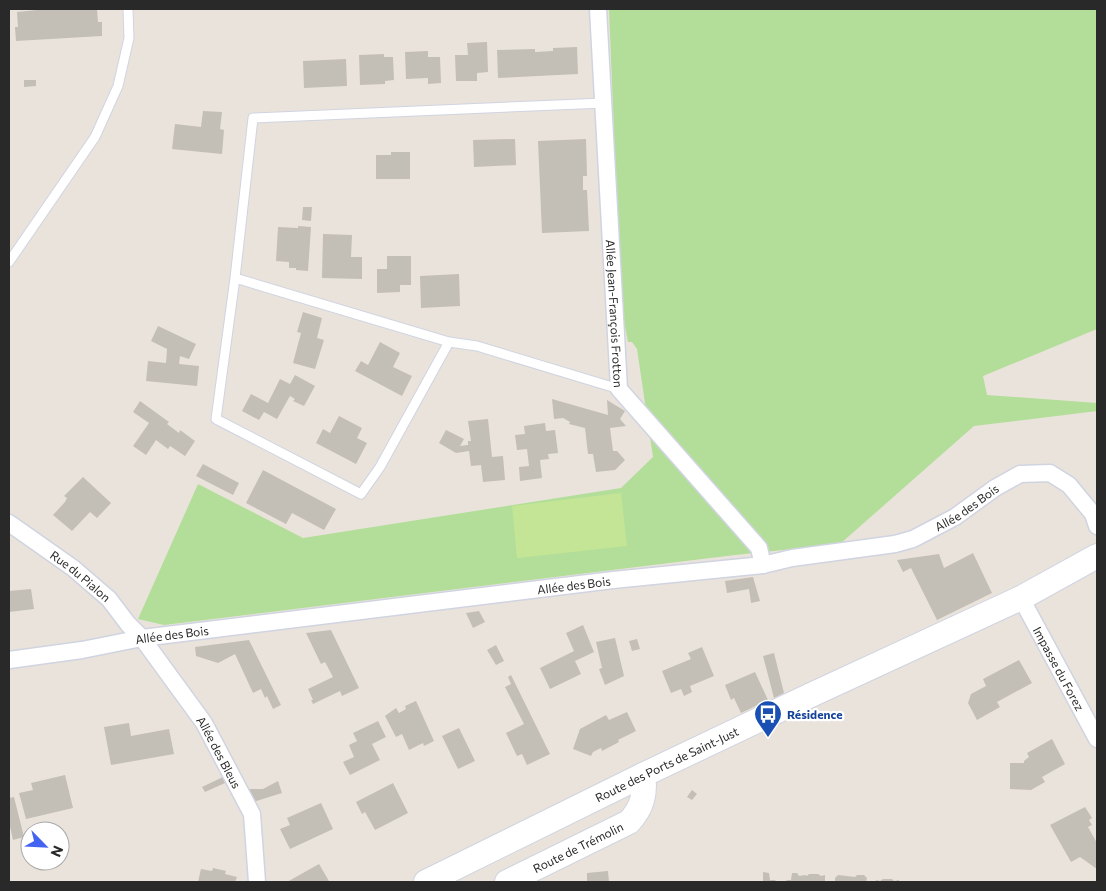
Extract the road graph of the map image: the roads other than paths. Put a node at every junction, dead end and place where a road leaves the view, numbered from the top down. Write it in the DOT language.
graph roads {
  1 [pos="128,9"];
  2 [pos="598,9"];
  3 [pos="604,103"];
  4 [pos="9,262"];
  5 [pos="235,278"];
  6 [pos="449,342"];
  7 [pos="619,389"];
  8 [pos="9,523"];
  9 [pos="1097,526"];
  10 [pos="1097,556"];
  11 [pos="763,565"];
  12 [pos="1021,598"];
  13 [pos="142,638"];
  14 [pos="9,660"];
  15 [pos="1097,738"];
  16 [pos="643,775"];
  17 [pos="258,882"];
  18 [pos="426,882"];
  19 [pos="506,882"];
  1 -- 4 [label="lane"];
  2 -- 3 [label="street, Allée Jean-François Frotton"];
  3 -- 5 [label="lane"];
  3 -- 7 [label="street, Allée Jean-François Frotton"];
  5 -- 6 [label="lane"];
  5 -- 6 [label="lane"];
  6 -- 7 [label="lane"];
  7 -- 11 [label="street, Allée Jean-François Frotton"];
  8 -- 13 [label="street, Rue du Pialon"];
  9 -- 11 [label="street, Allée des Bois"];
  10 -- 12 [label="main road, Route des Ports de Saint-Just"];
  11 -- 13 [label="street, Allée des Bois"];
  12 -- 15 [label="street, Impasse du Forez"];
  12 -- 16 [label="main road, Route des Ports de Saint-Just"];
  13 -- 14 [label="street, Allée des Bois"];
  13 -- 17 [label="street, Allée des Bleus"];
  16 -- 18 [label="main road, Route des Ports de Saint-Just"];
  16 -- 19 [label="main road, Route de Trémolin"];
}
